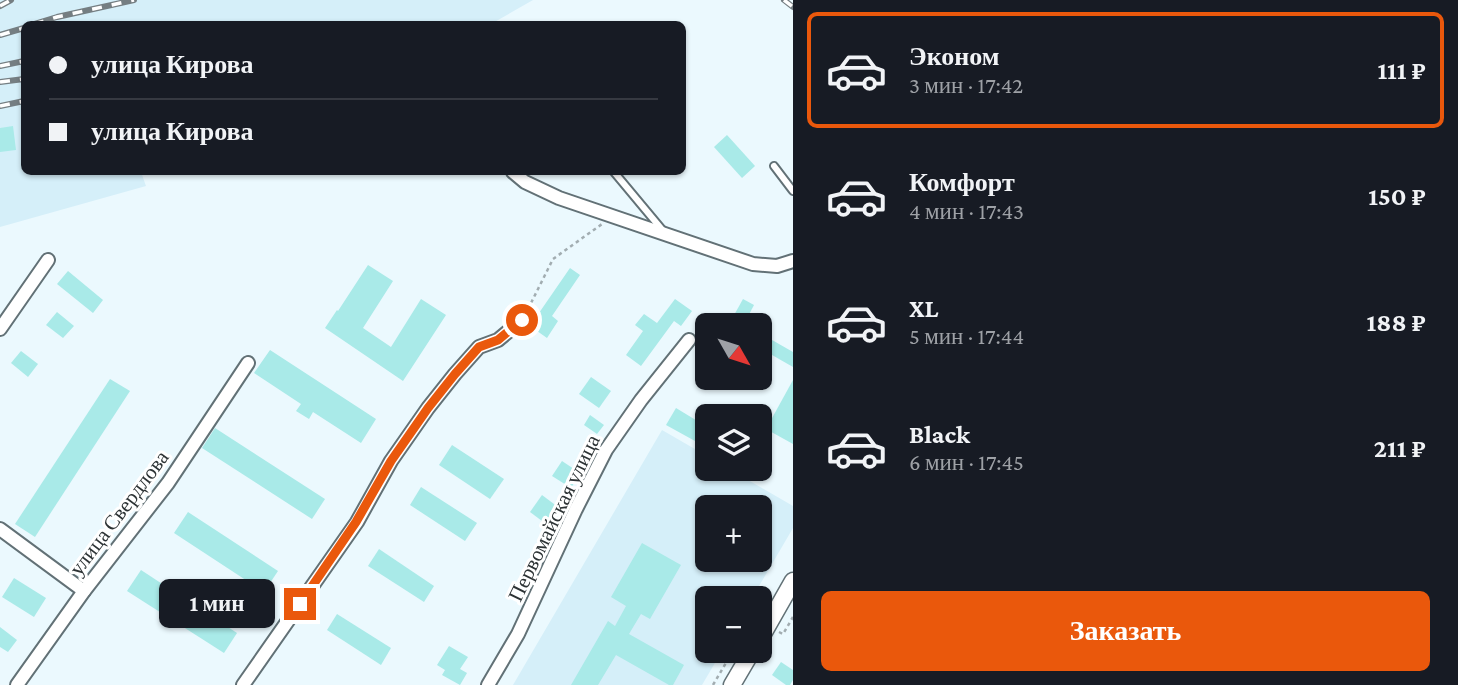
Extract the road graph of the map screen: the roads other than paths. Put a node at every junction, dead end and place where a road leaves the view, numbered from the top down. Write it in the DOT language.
graph roads {
  1 [pos="774,166"];
  2 [pos="517,175"];
  3 [pos="617,175"];
  4 [pos="793,191"];
  5 [pos="667,234"];
  6 [pos="48,260"];
  7 [pos="793,261"];
  8 [pos="522,320"];
  9 [pos="0,329"];
  10 [pos="689,340"];
  11 [pos="248,363"];
  12 [pos="0,529"];
  13 [pos="793,581"];
  14 [pos="84,591"];
  15 [pos="772,618"];
  16 [pos="745,663"];
  17 [pos="18,685"];
  18 [pos="243,685"];
  19 [pos="488,685"];
  20 [pos="732,685"];
  1 -- 4 [label="lane"];
  2 -- 5 [label="street"];
  3 -- 5 [label="lane"];
  5 -- 7 [label="street"];
  6 -- 9 [label="street"];
  8 -- 18 [label="street"];
  10 -- 19 [label="street, Первомайская улица"];
  11 -- 14 [label="street, улица Свердлова"];
  12 -- 14 [label="street"];
  13 -- 15 [label="street"];
  14 -- 17 [label="street, улица Свердлова"];
  16 -- 20 [label="street"];
}
